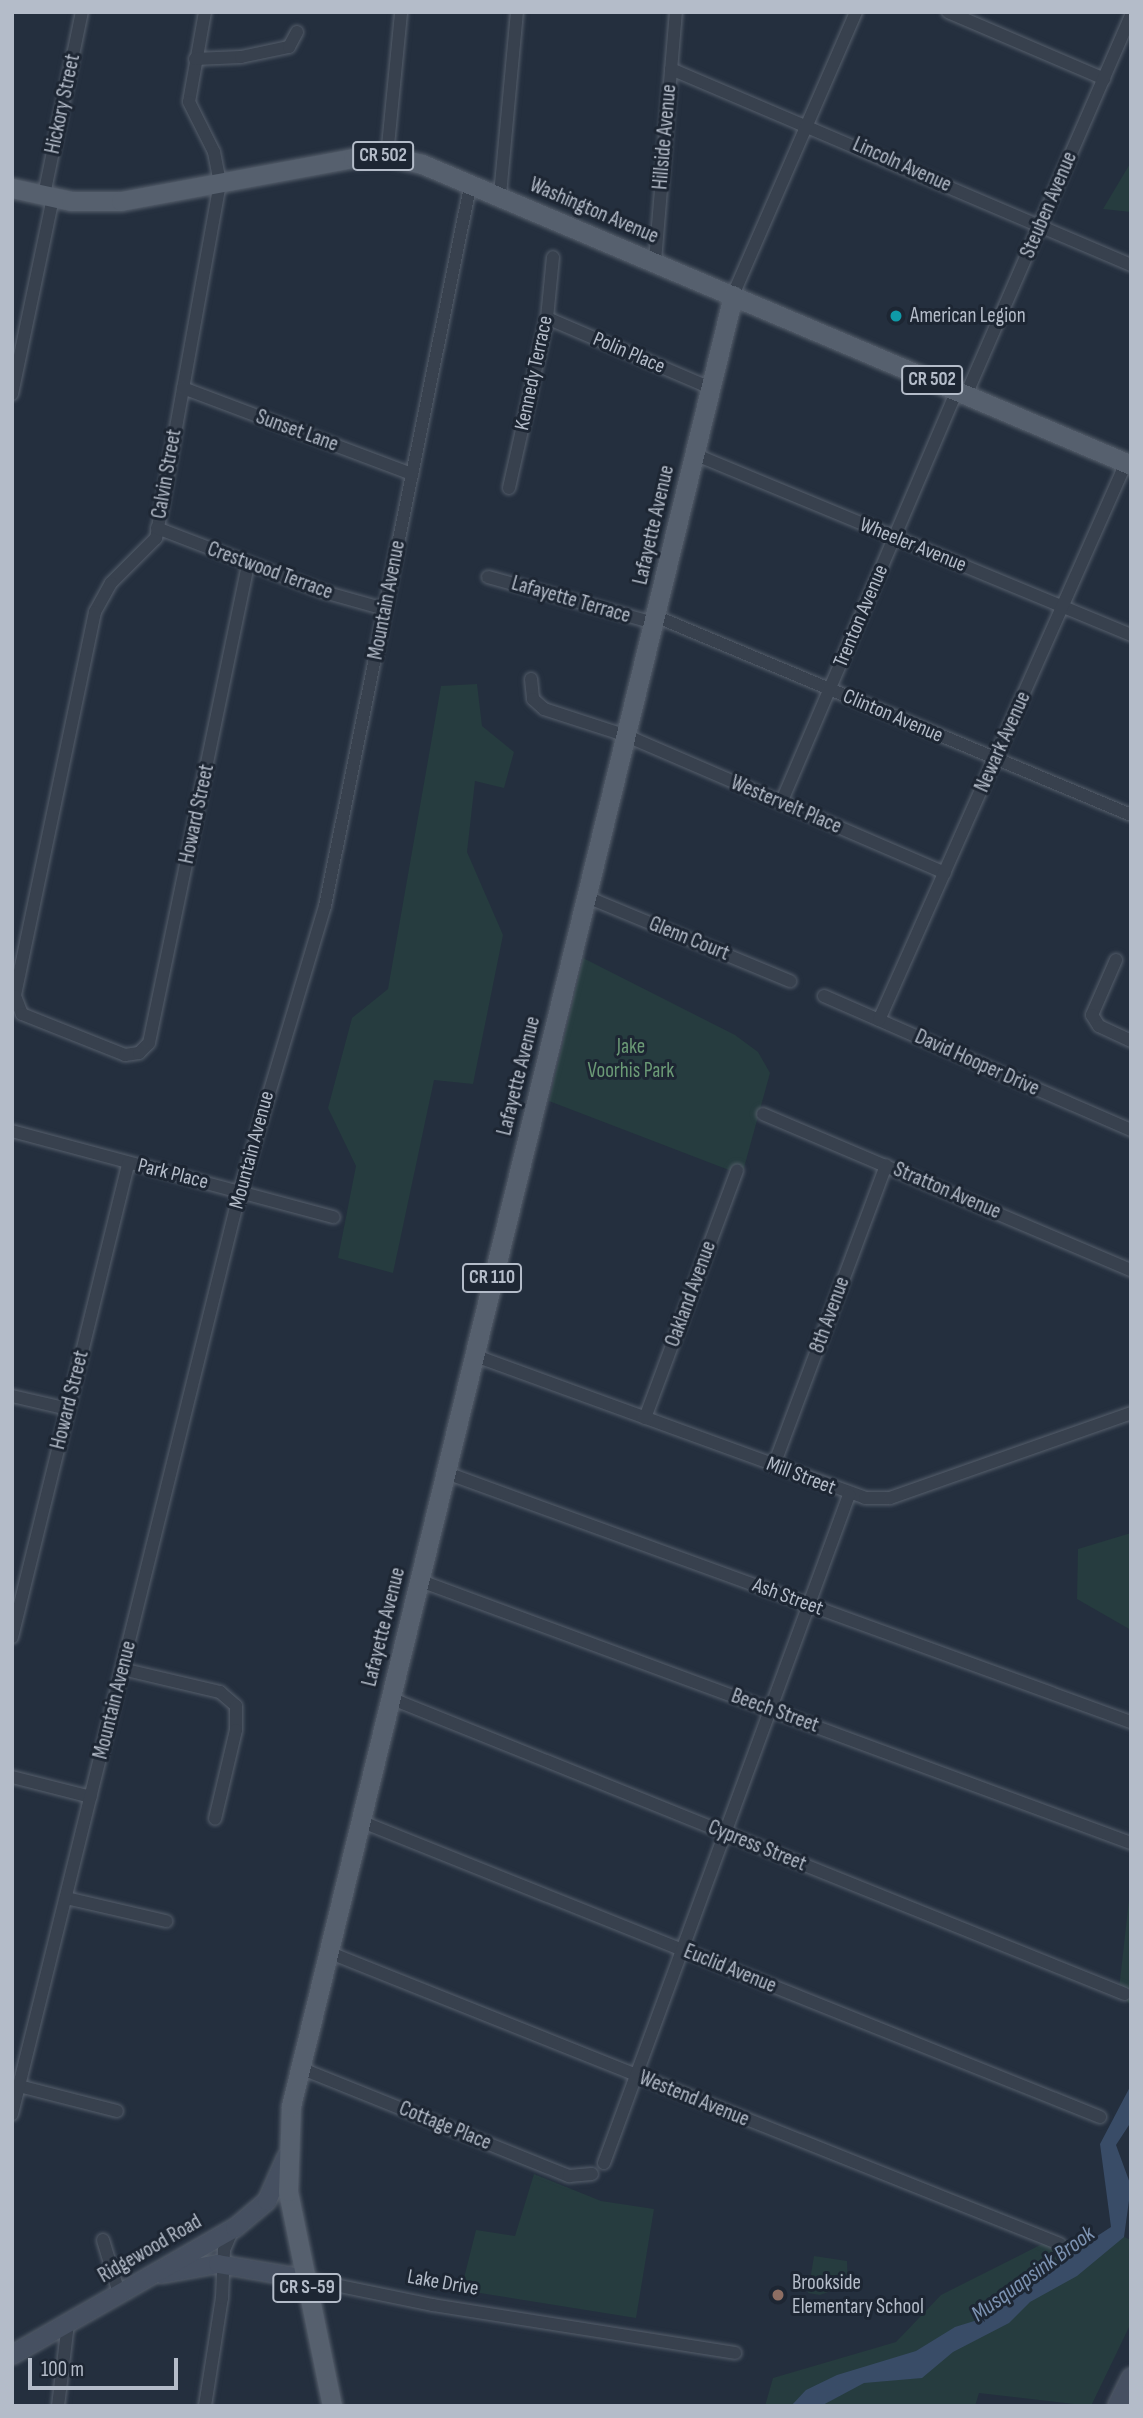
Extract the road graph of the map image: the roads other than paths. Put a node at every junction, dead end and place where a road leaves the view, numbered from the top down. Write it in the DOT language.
graph roads {
  1 [pos="82,12"];
  2 [pos="205,12"];
  3 [pos="401,12"];
  4 [pos="517,12"];
  5 [pos="676,12"];
  6 [pos="856,12"];
  7 [pos="948,12"];
  8 [pos="1131,15"];
  9 [pos="297,32"];
  10 [pos="195,59"];
  11 [pos="671,69"];
  12 [pos="1104,79"];
  13 [pos="808,125"];
  14 [pos="387,156"];
  15 [pos="471,182"];
  16 [pos="219,183"];
  17 [pos="12,188"];
  18 [pos="500,195"];
  19 [pos="49,196"];
  20 [pos="1041,226"];
  21 [pos="553,257"];
  22 [pos="655,261"];
  23 [pos="1131,265"];
  24 [pos="733,295"];
  25 [pos="547,318"];
  26 [pos="183,388"];
  27 [pos="710,388"];
  28 [pos="962,393"];
  29 [pos="12,394"];
  30 [pos="694,454"];
  31 [pos="1128,464"];
  32 [pos="412,474"];
  33 [pos="509,488"];
  34 [pos="158,528"];
  35 [pos="895,537"];
  36 [pos="248,564"];
  37 [pos="488,577"];
  38 [pos="1063,607"];
  39 [pos="385,609"];
  40 [pos="655,620"];
  41 [pos="1131,635"];
  42 [pos="531,679"];
  43 [pos="830,689"];
  44 [pos="627,736"];
  45 [pos="996,758"];
  46 [pos="781,803"];
  47 [pos="1131,815"];
  48 [pos="945,873"];
  49 [pos="587,897"];
  50 [pos="1116,960"];
  51 [pos="790,981"];
  52 [pos="824,996"];
  53 [pos="879,1020"];
  54 [pos="1131,1041"];
  55 [pos="132,1055"];
  56 [pos="763,1114"];
  57 [pos="12,1130"];
  58 [pos="1131,1130"];
  59 [pos="128,1163"];
  60 [pos="886,1165"];
  61 [pos="737,1171"];
  62 [pos="240,1191"];
  63 [pos="334,1217"];
  64 [pos="1131,1270"];
  65 [pos="473,1355"];
  66 [pos="12,1396"];
  67 [pos="68,1409"];
  68 [pos="1131,1413"];
  69 [pos="645,1418"];
  70 [pos="774,1465"];
  71 [pos="444,1472"];
  72 [pos="849,1495"];
  73 [pos="418,1580"];
  74 [pos="809,1605"];
  75 [pos="12,1637"];
  76 [pos="122,1669"];
  77 [pos="390,1698"];
  78 [pos="771,1710"];
  79 [pos="1131,1722"];
  80 [pos="12,1777"];
  81 [pos="91,1797"];
  82 [pos="215,1819"];
  83 [pos="360,1821"];
  84 [pos="726,1833"];
  85 [pos="1131,1843"];
  86 [pos="66,1898"];
  87 [pos="166,1921"];
  88 [pos="683,1950"];
  89 [pos="328,1952"];
  90 [pos="1125,1994"];
  91 [pos="300,2068"];
  92 [pos="637,2076"];
  93 [pos="19,2086"];
  94 [pos="117,2111"];
  95 [pos="12,2114"];
  96 [pos="1100,2117"];
  97 [pos="604,2163"];
  98 [pos="286,2164"];
  99 [pos="592,2174"];
  100 [pos="235,2228"];
  101 [pos="103,2240"];
  102 [pos="1060,2244"];
  103 [pos="225,2265"];
  104 [pos="145,2278"];
  105 [pos="306,2279"];
  106 [pos="119,2293"];
  107 [pos="68,2323"];
  108 [pos="735,2353"];
  109 [pos="12,2355"];
  110 [pos="1131,2377"];
  111 [pos="58,2406"];
  112 [pos="205,2406"];
  113 [pos="332,2406"];
  114 [pos="1117,2406"];
  1 -- 19 [label="street, Hickory Street"];
  2 -- 10 [label="street, Calvin Street"];
  3 -- 14 [label="street"];
  4 -- 18 [label="street"];
  5 -- 11 [label="street, Hillside Avenue"];
  6 -- 13 [label="street, Lafayette Avenue"];
  7 -- 12 [label="street"];
  8 -- 12 [label="street, Steuben Avenue"];
  9 -- 10 [label="street"];
  10 -- 16 [label="street, Calvin Street"];
  11 -- 13 [label="street, Lincoln Avenue"];
  11 -- 22 [label="street, Hillside Avenue"];
  12 -- 20 [label="street, Steuben Avenue"];
  13 -- 20 [label="street, Lincoln Avenue"];
  13 -- 24 [label="street, Lafayette Avenue"];
  14 -- 15 [label="main road, Washington Avenue / CR 502"];
  14 -- 16 [label="main road, Washington Avenue / CR 502"];
  15 -- 18 [label="main road, Washington Avenue / CR 502"];
  15 -- 32 [label="street, Mountain Avenue"];
  16 -- 19 [label="main road, Washington Avenue / CR 502"];
  16 -- 26 [label="street, Calvin Street"];
  17 -- 19 [label="main road, Washington Avenue / CR 502"];
  18 -- 22 [label="main road, Washington Avenue / CR 502"];
  19 -- 29 [label="street, Hickory Street"];
  20 -- 23 [label="street, Lincoln Avenue"];
  20 -- 28 [label="street, Steuben Avenue"];
  21 -- 25 [label="street, Kennedy Terrace"];
  22 -- 24 [label="main road, Washington Avenue / CR 502"];
  24 -- 27 [label="main road, Lafayette Avenue / CR 110"];
  24 -- 28 [label="main road, Washington Avenue / CR 502"];
  25 -- 27 [label="street, Polin Place"];
  25 -- 33 [label="street, Kennedy Terrace"];
  26 -- 32 [label="street, Sunset Lane"];
  26 -- 34 [label="street, Calvin Street"];
  27 -- 30 [label="main road, Lafayette Avenue / CR 110"];
  28 -- 31 [label="main road, Washington Avenue / CR 502"];
  28 -- 35 [label="street, Trenton Avenue"];
  30 -- 35 [label="street, Wheeler Avenue"];
  30 -- 40 [label="main road, Lafayette Avenue / CR 110"];
  31 -- 38 [label="street, Newark Avenue"];
  32 -- 39 [label="street, Mountain Avenue"];
  34 -- 36 [label="street, Crestwood Terrace"];
  34 -- 55 [label="street, Calvin Street"];
  35 -- 38 [label="street, Wheeler Avenue"];
  35 -- 43 [label="street, Trenton Avenue"];
  36 -- 39 [label="street, Crestwood Terrace"];
  36 -- 55 [label="street, Howard Street"];
  37 -- 40 [label="street, Lafayette Terrace"];
  38 -- 41 [label="street, Wheeler Avenue"];
  38 -- 45 [label="street, Newark Avenue"];
  39 -- 62 [label="street, Mountain Avenue"];
  40 -- 43 [label="street, Clinton Avenue"];
  40 -- 44 [label="main road, Lafayette Avenue / CR 110"];
  42 -- 44 [label="street, Westervelt Place"];
  43 -- 45 [label="street, Clinton Avenue"];
  43 -- 46 [label="street, Trenton Avenue"];
  44 -- 46 [label="street, Westervelt Place"];
  44 -- 49 [label="main road, Lafayette Avenue / CR 110"];
  45 -- 47 [label="street, Clinton Avenue"];
  45 -- 48 [label="street, Newark Avenue"];
  46 -- 48 [label="street, Westervelt Place"];
  48 -- 53 [label="street, Newark Avenue"];
  49 -- 51 [label="street, Glenn Court"];
  49 -- 65 [label="main road, Lafayette Avenue / CR 110"];
  50 -- 54 [label="street"];
  52 -- 53 [label="street, David Hooper Drive"];
  53 -- 58 [label="street, David Hooper Drive"];
  56 -- 60 [label="street, Stratton Avenue"];
  57 -- 59 [label="street, Park Place"];
  59 -- 62 [label="street, Park Place"];
  59 -- 67 [label="street, Howard Street"];
  60 -- 64 [label="street, Stratton Avenue"];
  60 -- 70 [label="street, 8th Avenue"];
  61 -- 69 [label="street, Oakland Avenue"];
  62 -- 63 [label="street, Park Place"];
  62 -- 76 [label="street, Mountain Avenue"];
  65 -- 69 [label="street, Mill Street"];
  65 -- 71 [label="main road, Lafayette Avenue / CR 110"];
  66 -- 67 [label="street"];
  67 -- 75 [label="street, Howard Street"];
  68 -- 72 [label="street, Mill Street"];
  69 -- 70 [label="street, Mill Street"];
  70 -- 72 [label="street, Mill Street"];
  71 -- 73 [label="main road, Lafayette Avenue / CR 110"];
  71 -- 74 [label="street, Ash Street"];
  72 -- 74 [label="street"];
  73 -- 77 [label="main road, Lafayette Avenue / CR 110"];
  73 -- 78 [label="street, Beech Street"];
  74 -- 78 [label="street"];
  74 -- 79 [label="street, Ash Street"];
  76 -- 81 [label="street, Mountain Avenue"];
  76 -- 82 [label="street"];
  77 -- 83 [label="main road, Lafayette Avenue / CR 110"];
  77 -- 84 [label="street, Cypress Street"];
  78 -- 84 [label="street"];
  78 -- 85 [label="street, Beech Street"];
  80 -- 81 [label="street"];
  81 -- 86 [label="street, Mountain Avenue"];
  83 -- 88 [label="street, Euclid Avenue"];
  83 -- 89 [label="main road, Lafayette Avenue / CR 110"];
  84 -- 88 [label="street"];
  84 -- 90 [label="street, Cypress Street"];
  86 -- 87 [label="street"];
  86 -- 93 [label="street, Mountain Avenue"];
  88 -- 92 [label="street"];
  88 -- 96 [label="street, Euclid Avenue"];
  89 -- 91 [label="main road, Lafayette Avenue / CR 110"];
  89 -- 92 [label="street, Westend Avenue"];
  91 -- 98 [label="main road, Lafayette Avenue / CR 110"];
  91 -- 99 [label="street, Cottage Place"];
  92 -- 97 [label="street"];
  92 -- 102 [label="street, Westend Avenue"];
  93 -- 94 [label="street"];
  93 -- 95 [label="street, Mountain Avenue"];
  98 -- 100 [label="main road, Ridgewood Road / CR 110"];
  98 -- 105 [label="main road, CR S-59"];
  100 -- 103 [label="street"];
  100 -- 104 [label="main road, Ridgewood Road / CR 110"];
  101 -- 106 [label="street"];
  103 -- 104 [label="main road, Lake Drive"];
  103 -- 105 [label="main road, Lake Drive"];
  103 -- 112 [label="street"];
  104 -- 106 [label="main road, Ridgewood Road / CR 110"];
  105 -- 108 [label="street, Lake Drive"];
  105 -- 113 [label="main road, CR S-59"];
  106 -- 107 [label="main road, Ridgewood Road / CR 110"];
  107 -- 109 [label="main road, Ridgewood Road / CR 110"];
  107 -- 111 [label="street"];
  110 -- 114 [label="main road"];
}
